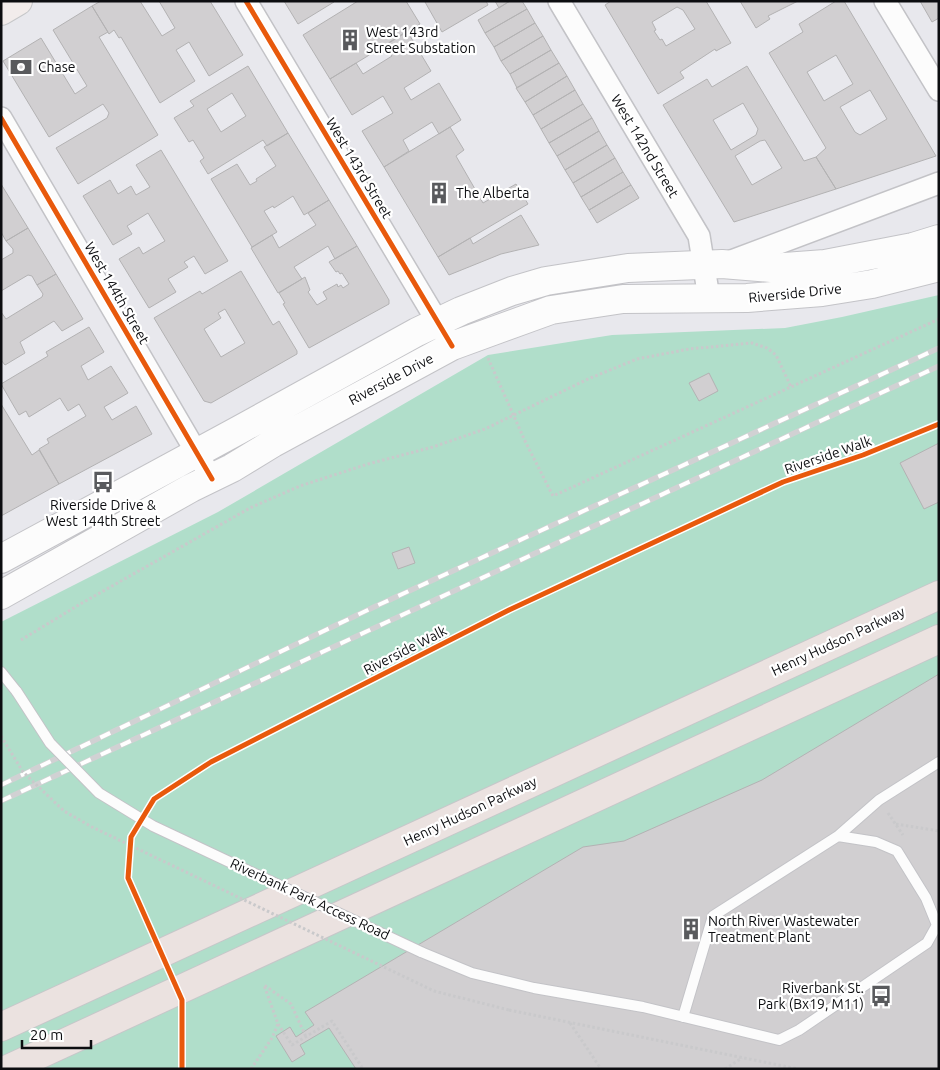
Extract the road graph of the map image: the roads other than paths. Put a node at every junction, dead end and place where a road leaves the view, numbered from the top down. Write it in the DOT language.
graph roads {
  1 [pos="18,1"];
  2 [pos="246,1"];
  3 [pos="560,1"];
  4 [pos="885,1"];
  5 [pos="1,11"];
  6 [pos="939,90"];
  7 [pos="1,118"];
  8 [pos="939,184"];
  9 [pos="939,239"];
  10 [pos="713,265"];
  11 [pos="939,267"];
  12 [pos="709,298"];
  13 [pos="438,322"];
  14 [pos="452,346"];
  15 [pos="197,452"];
  16 [pos="212,479"];
  17 [pos="1,558"];
  18 [pos="1,595"];
  19 [pos="939,595"];
  20 [pos="939,639"];
  21 [pos="1,672"];
  22 [pos="939,762"];
  23 [pos="838,836"];
  24 [pos="683,1016"];
  25 [pos="1,1027"];
  26 [pos="8,1069"];
  1 -- 5 [label="main road"];
  2 -- 13 [label="street, West 143rd Street"];
  3 -- 10 [label="street, West 142nd Street"];
  4 -- 6 [label="street"];
  7 -- 15 [label="street, West 144th Street"];
  8 -- 10 [label="street, Riverside Drive"];
  9 -- 10 [label="main road, Riverside Drive"];
  10 -- 12 [label="street, West 142nd Street"];
  10 -- 13 [label="main road, Riverside Drive"];
  11 -- 12 [label="main road, Riverside Drive"];
  12 -- 14 [label="main road, Riverside Drive"];
  13 -- 14 [label="street, West 143rd Street"];
  13 -- 15 [label="main road, Riverside Drive"];
  14 -- 16 [label="main road, Riverside Drive"];
  15 -- 16 [label="street, West 144th Street"];
  15 -- 17 [label="main road, Riverside Drive"];
  16 -- 18 [label="main road, Riverside Drive"];
  19 -- 25 [label="highway, Henry Hudson Parkway, bridge"];
  20 -- 26 [label="highway, bridge"];
  21 -- 24 [label="lane, Riverbank Park Access Road, bridge"];
  22 -- 23 [label="lane"];
  23 -- 24 [label="lane"];
  23 -- 24 [label="lane, Riverbank Park Access Road"];
}
